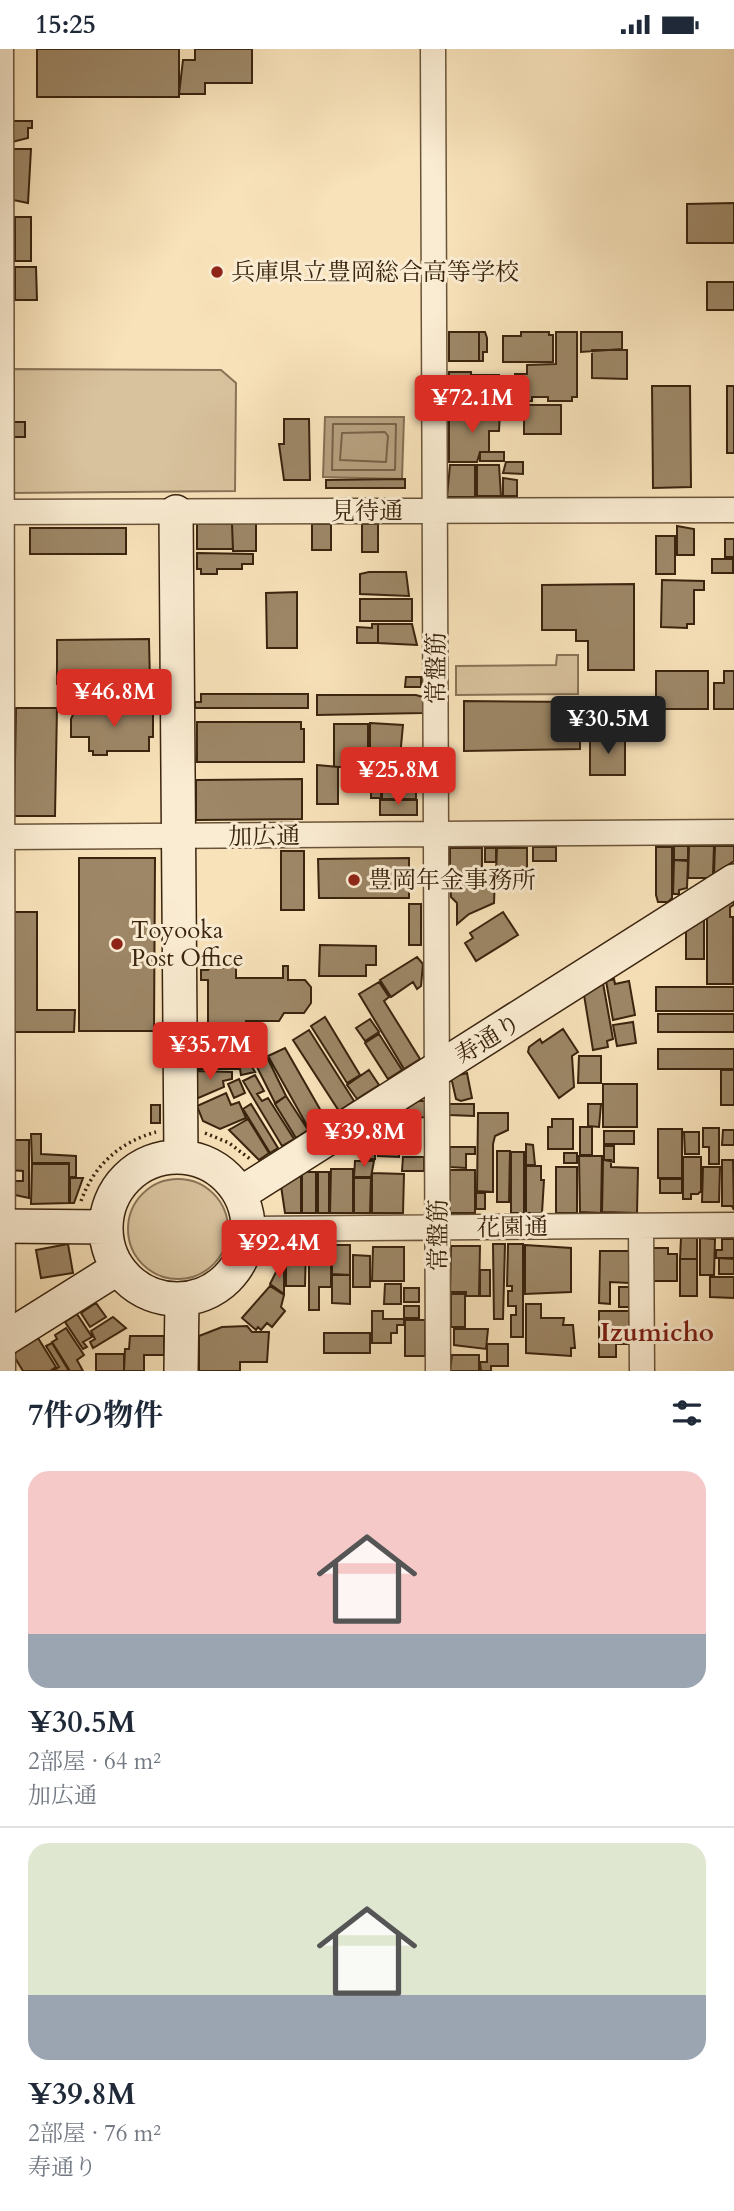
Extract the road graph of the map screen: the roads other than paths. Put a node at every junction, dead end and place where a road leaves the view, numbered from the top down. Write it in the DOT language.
graph roads {
  1 [pos="1,49"];
  2 [pos="433,49"];
  3 [pos="435,510"];
  4 [pos="734,510"];
  5 [pos="1,512"];
  6 [pos="176,512"];
  7 [pos="734,832"];
  8 [pos="436,834"];
  9 [pos="3,837"];
  10 [pos="178,837"];
  11 [pos="734,881"];
  12 [pos="438,1069"];
  13 [pos="181,1157"];
  14 [pos="240,1194"];
  15 [pos="734,1225"];
  16 [pos="2,1226"];
  17 [pos="641,1226"];
  18 [pos="106,1227"];
  19 [pos="437,1228"];
  20 [pos="248,1229"];
  21 [pos="118,1268"];
  22 [pos="182,1299"];
  23 [pos="2,1351"];
  24 [pos="181,1371"];
  25 [pos="438,1371"];
  26 [pos="642,1371"];
  1 -- 5 [label="street"];
  2 -- 3 [label="street, 常盤筋"];
  3 -- 4 [label="street, 見待通"];
  3 -- 6 [label="street, 見待通"];
  3 -- 8 [label="street, 常盤筋"];
  5 -- 6 [label="street, 見待通"];
  5 -- 9 [label="street"];
  6 -- 10 [label="street"];
  7 -- 8 [label="street, 加広通"];
  8 -- 10 [label="street, 加広通"];
  8 -- 12 [label="street, 常盤筋"];
  9 -- 10 [label="street, 加広通"];
  9 -- 16 [label="street"];
  10 -- 13 [label="street"];
  11 -- 12 [label="street, 寿通り"];
  12 -- 14 [label="street, 寿通り"];
  12 -- 19 [label="street, 常盤筋"];
  13 -- 14 [label="street"];
  13 -- 18 [label="street"];
  14 -- 20 [label="street"];
  15 -- 17 [label="street, 花園通"];
  16 -- 18 [label="street"];
  16 -- 23 [label="street"];
  17 -- 19 [label="street, 花園通"];
  17 -- 26 [label="street"];
  18 -- 21 [label="street"];
  19 -- 20 [label="street, 花園通"];
  19 -- 25 [label="street, 常盤筋"];
  20 -- 22 [label="street"];
  21 -- 22 [label="street"];
  21 -- 23 [label="street"];
  22 -- 24 [label="street"];
}
